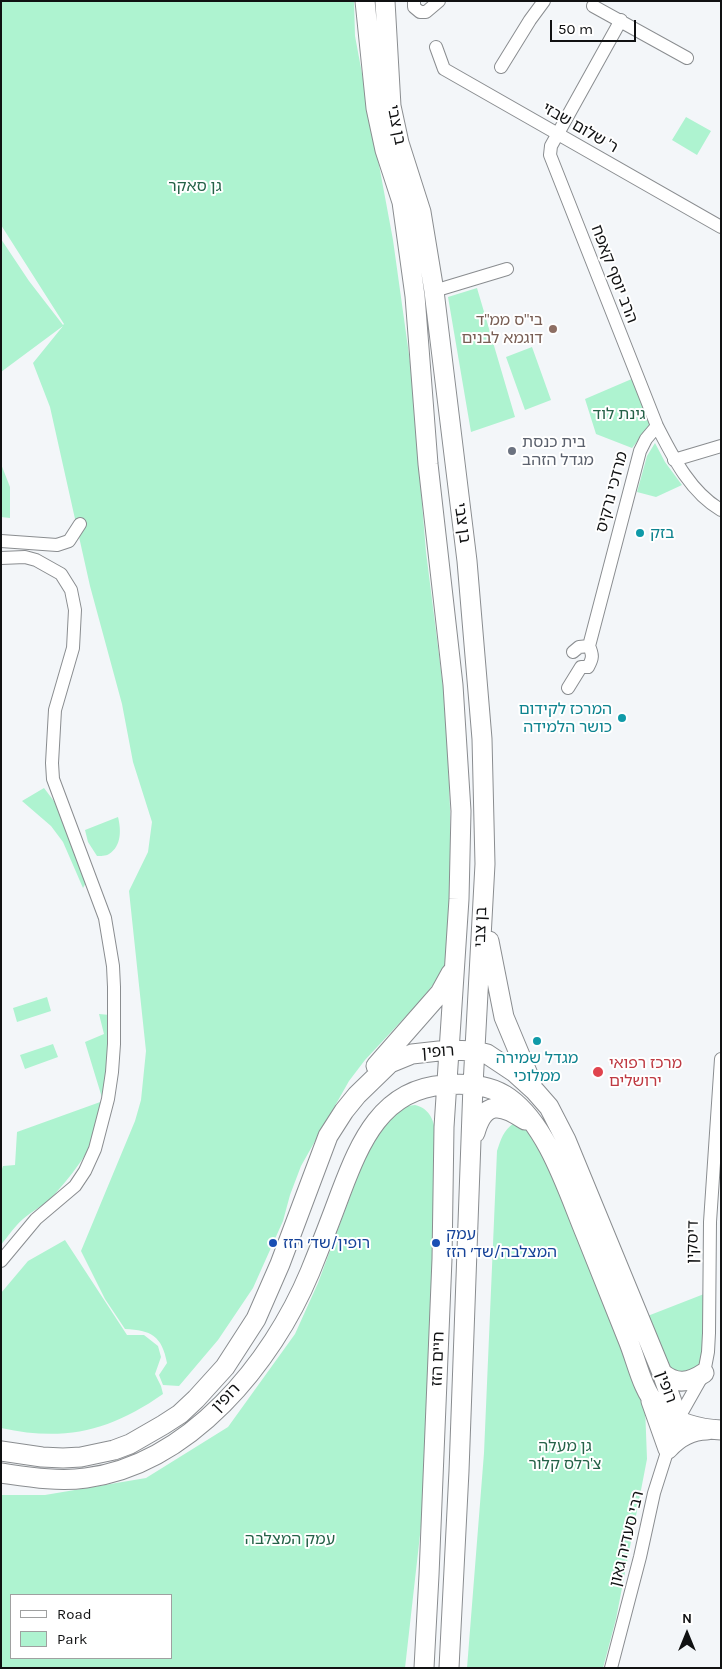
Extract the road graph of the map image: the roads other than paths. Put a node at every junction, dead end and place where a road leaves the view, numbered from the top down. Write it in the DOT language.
graph roads {
  1 [pos="365,1"];
  2 [pos="385,1"];
  3 [pos="414,1"];
  4 [pos="439,1"];
  5 [pos="544,1"];
  6 [pos="593,6"];
  7 [pos="621,20"];
  8 [pos="436,47"];
  9 [pos="686,58"];
  10 [pos="501,67"];
  11 [pos="558,135"];
  12 [pos="721,227"];
  13 [pos="506,269"];
  14 [pos="434,291"];
  15 [pos="657,426"];
  16 [pos="721,446"];
  17 [pos="674,460"];
  18 [pos="721,510"];
  19 [pos="80,524"];
  20 [pos="1,541"];
  21 [pos="1,558"];
  22 [pos="41,563"];
  23 [pos="1,565"];
  24 [pos="589,646"];
  25 [pos="573,652"];
  26 [pos="568,688"];
  27 [pos="482,900"];
  28 [pos="454,965"];
  29 [pos="448,1050"];
  30 [pos="475,1051"];
  31 [pos="721,1059"];
  32 [pos="446,1084"];
  33 [pos="473,1085"];
  34 [pos="535,1092"];
  35 [pos="357,1094"];
  36 [pos="394,1104"];
  37 [pos="444,1127"];
  38 [pos="539,1132"];
  39 [pos="472,1149"];
  40 [pos="1,1261"];
  41 [pos="662,1373"];
  42 [pos="704,1373"];
  43 [pos="648,1394"];
  44 [pos="678,1419"];
  45 [pos="714,1430"];
  46 [pos="668,1449"];
  47 [pos="1,1451"];
  48 [pos="1,1473"];
  49 [pos="424,1668"];
  50 [pos="449,1668"];
  51 [pos="611,1668"];
  1 -- 28 [label="main road, בן צבי"];
  2 -- 14 [label="main road, בן צבי"];
  3 -- 4 [label="street"];
  5 -- 10 [label="street"];
  6 -- 7 [label="street"];
  7 -- 9 [label="street"];
  7 -- 11 [label="street, הרב יוסף קאפח"];
  8 -- 11 [label="street, ר' שלום שבזי"];
  11 -- 12 [label="street, ר' שלום שבזי"];
  11 -- 15 [label="street, הרב יוסף קאפח"];
  13 -- 14 [label="street"];
  14 -- 27 [label="main road, בן צבי"];
  15 -- 17 [label="street"];
  15 -- 24 [label="street, מרדכי נרקיס"];
  16 -- 17 [label="street"];
  17 -- 18 [label="street"];
  19 -- 20 [label="street"];
  21 -- 22 [label="street"];
  22 -- 23 [label="street"];
  22 -- 40 [label="street"];
  24 -- 25 [label="street"];
  24 -- 26 [label="street, מרדכי נרקיס"];
  27 -- 30 [label="main road, בן צבי"];
  27 -- 34 [label="main road"];
  28 -- 29 [label="main road, בן צבי"];
  28 -- 35 [label="main road"];
  29 -- 30 [label="main road, רופין"];
  29 -- 32 [label="main road, חיים הזז"];
  29 -- 35 [label="main road, רופין"];
  30 -- 33 [label="main road, חיים הזז"];
  30 -- 34 [label="main road, רופין"];
  31 -- 42 [label="street, דיסקין"];
  32 -- 33 [label="main road, רופין"];
  32 -- 36 [label="main road, רופין"];
  32 -- 37 [label="main road, חיים הזז"];
  33 -- 38 [label="main road, רופין"];
  33 -- 39 [label="main road, חיים הזז"];
  34 -- 41 [label="main road, רופין"];
  35 -- 47 [label="main road, רופין"];
  36 -- 37 [label="main road"];
  36 -- 48 [label="main road, רופין"];
  37 -- 49 [label="main road, חיים הזז"];
  38 -- 39 [label="main road"];
  38 -- 43 [label="main road, רופין"];
  39 -- 50 [label="main road, חיים הזז"];
  41 -- 42 [label="main road"];
  41 -- 44 [label="main road, רופין"];
  42 -- 44 [label="street, דיסקין"];
  43 -- 44 [label="main road, רופין"];
  43 -- 46 [label="main road"];
  44 -- 45 [label="main road"];
  44 -- 46 [label="street, רבי סעדיה גאון"];
  45 -- 46 [label="main road"];
  46 -- 51 [label="street, רבי סעדיה גאון"];
}
